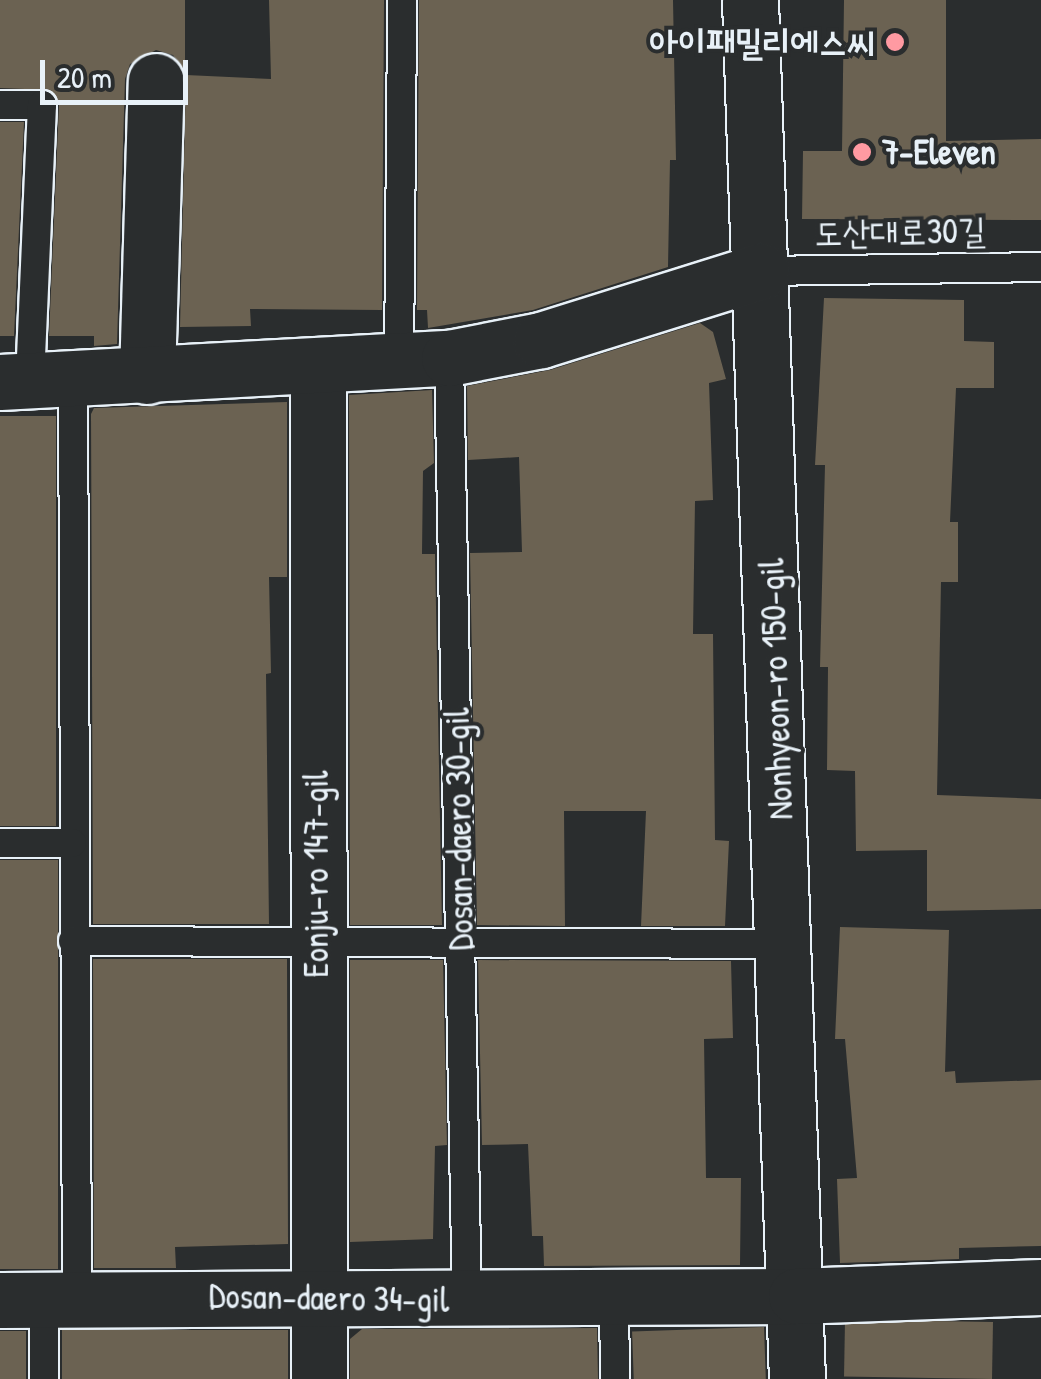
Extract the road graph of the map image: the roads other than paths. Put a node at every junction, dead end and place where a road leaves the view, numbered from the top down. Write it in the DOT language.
graph roads {
  1 [pos="402,0"];
  2 [pos="750,0"];
  3 [pos="156,81"];
  4 [pos="0,105"];
  5 [pos="1041,267"];
  6 [pos="761,271"];
  7 [pos="424,360"];
  8 [pos="318,368"];
  9 [pos="148,376"];
  10 [pos="34,381"];
  11 [pos="0,843"];
  12 [pos="72,843"];
  13 [pos="73,942"];
  14 [pos="315,942"];
  15 [pos="462,942"];
  16 [pos="785,944"];
  17 [pos="1041,1288"];
  18 [pos="318,1294"];
  19 [pos="796,1296"];
  20 [pos="614,1298"];
  21 [pos="40,1299"];
  22 [pos="467,1300"];
  23 [pos="44,1379"];
  24 [pos="319,1379"];
  25 [pos="615,1379"];
  26 [pos="797,1379"];
  1 -- 7 [label="lane, Dosan-daero 30-gil"];
  2 -- 6 [label="street, Nonhyeon-ro 150-gil"];
  3 -- 9 [label="street"];
  4 -- 10 [label="lane"];
  5 -- 6 [label="lane, 도산대로30길"];
  6 -- 7 [label="street"];
  6 -- 16 [label="street, Nonhyeon-ro 150-gil"];
  7 -- 8 [label="street"];
  7 -- 15 [label="lane, Dosan-daero 30-gil"];
  8 -- 9 [label="street"];
  8 -- 14 [label="street, Eonju-ro 147-gil"];
  9 -- 10 [label="street"];
  10 -- 12 [label="lane"];
  11 -- 12 [label="lane"];
  12 -- 13 [label="lane"];
  13 -- 14 [label="lane"];
  13 -- 21 [label="lane"];
  14 -- 15 [label="lane"];
  14 -- 18 [label="street, Eonju-ro 147-gil"];
  15 -- 16 [label="lane"];
  15 -- 22 [label="lane, Dosan-daero 30-gil"];
  16 -- 19 [label="street, Nonhyeon-ro 150-gil"];
  17 -- 19 [label="street, Dosan-daero 34-gil"];
  18 -- 21 [label="street, Dosan-daero 34-gil"];
  18 -- 22 [label="street, Dosan-daero 34-gil"];
  18 -- 24 [label="street, Eonju-ro 147-gil"];
  19 -- 20 [label="street, Dosan-daero 34-gil"];
  19 -- 26 [label="street, Nonhyeon-ro 150-gil"];
  20 -- 22 [label="street, Dosan-daero 34-gil"];
  20 -- 25 [label="lane"];
  21 -- 23 [label="lane"];
}
